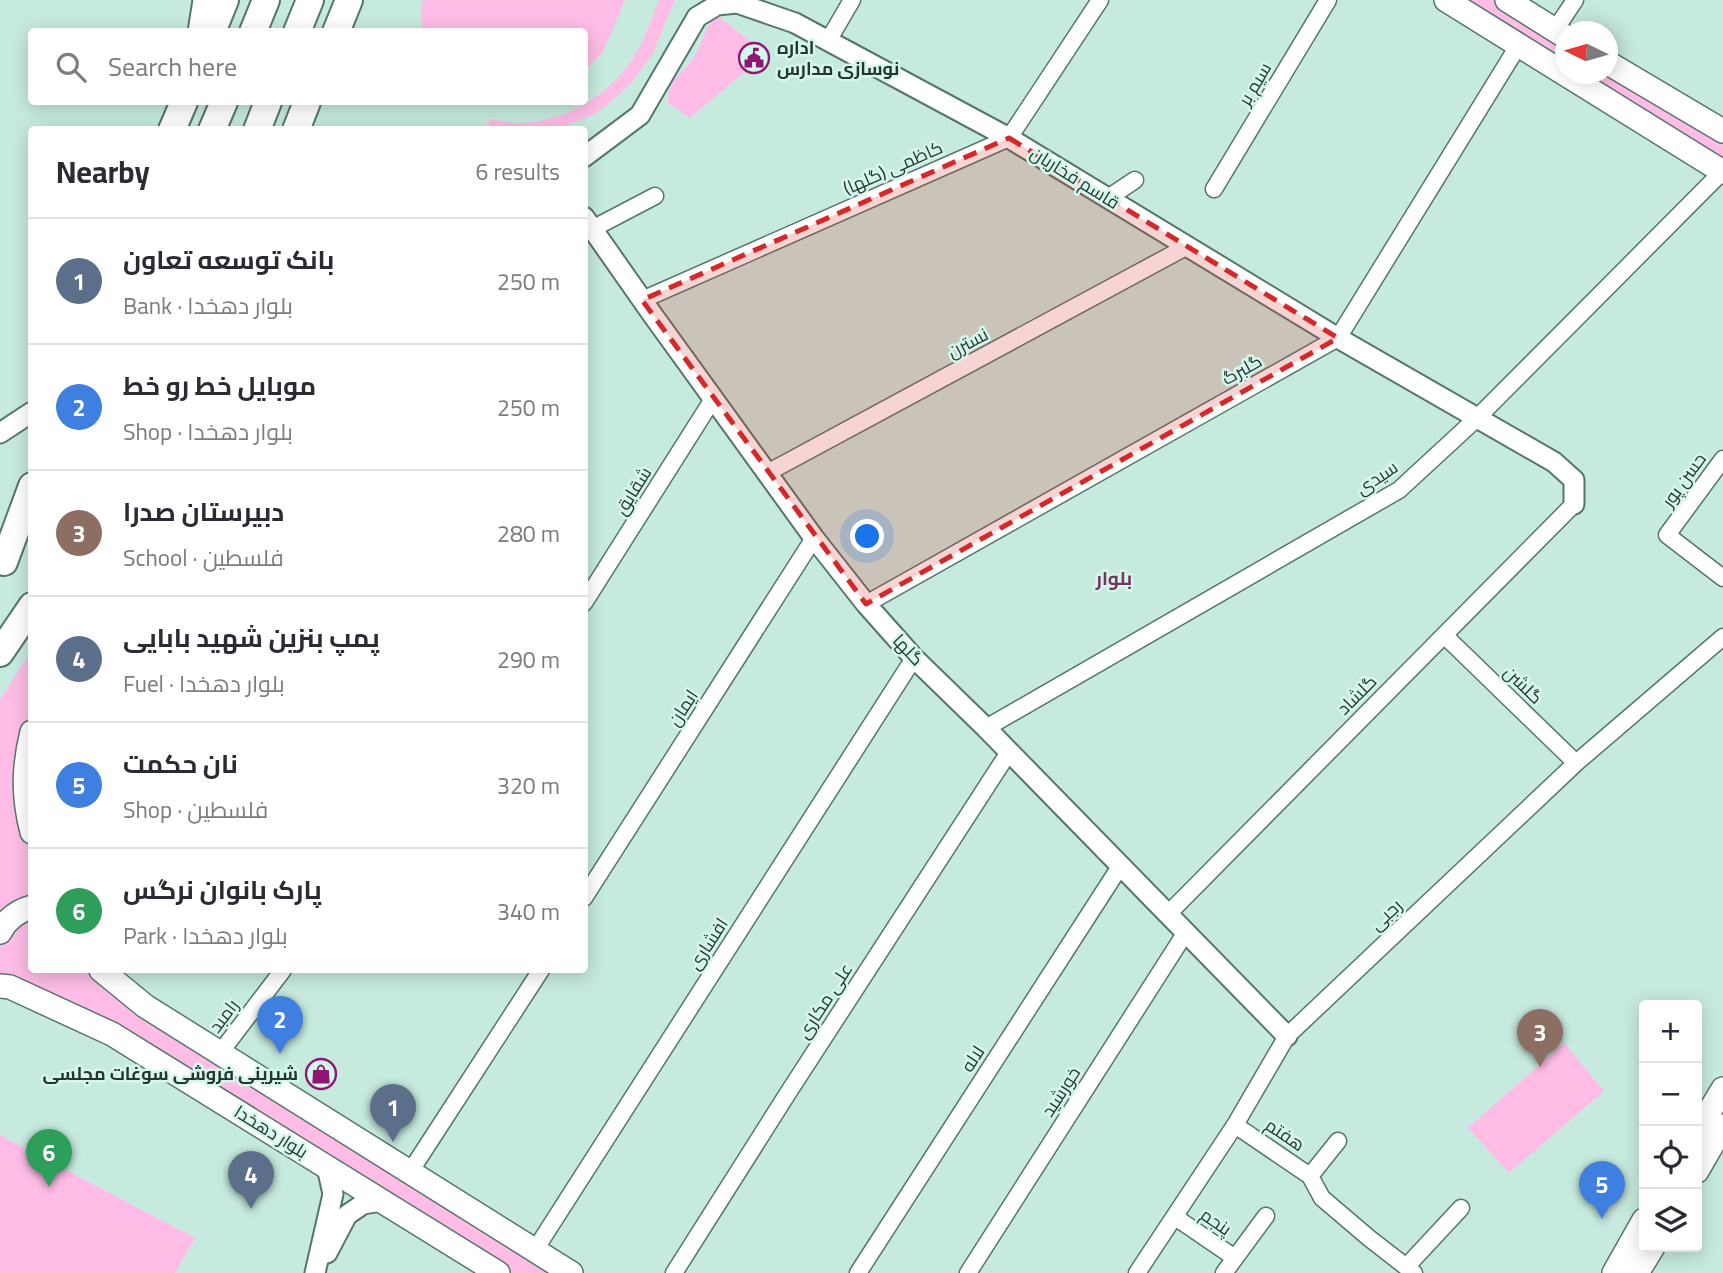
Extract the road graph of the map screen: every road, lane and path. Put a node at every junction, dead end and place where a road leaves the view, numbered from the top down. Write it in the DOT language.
graph roads {
  1 [pos="203,0"];
  2 [pos="225,0"];
  3 [pos="266,0"];
  4 [pos="310,0"];
  5 [pos="349,0"];
  6 [pos="852,0"];
  7 [pos="1100,0"];
  8 [pos="1328,0"];
  9 [pos="1446,0"];
  10 [pos="1507,0"];
  11 [pos="1575,0"];
  12 [pos="1565,21"];
  13 [pos="199,28"];
  14 [pos="214,28"];
  15 [pos="255,28"];
  16 [pos="299,28"];
  17 [pos="338,28"];
  18 [pos="1555,30"];
  19 [pos="828,41"];
  20 [pos="1518,46"];
  21 [pos="1618,69"];
  22 [pos="183,105"];
  23 [pos="223,105"];
  24 [pos="267,105"];
  25 [pos="306,105"];
  26 [pos="174,126"];
  27 [pos="214,126"];
  28 [pos="259,126"];
  29 [pos="298,126"];
  30 [pos="1723,131"];
  31 [pos="1009,138"];
  32 [pos="588,154"];
  33 [pos="1722,172"];
  34 [pos="1135,180"];
  35 [pos="1214,188"];
  36 [pos="655,196"];
  37 [pos="1108,198"];
  38 [pos="588,223"];
  39 [pos="1186,247"];
  40 [pos="642,300"];
  41 [pos="1338,338"];
  42 [pos="713,399"];
  43 [pos="28,415"];
  44 [pos="1476,419"];
  45 [pos="0,433"];
  46 [pos="1723,459"];
  47 [pos="767,473"];
  48 [pos="28,496"];
  49 [pos="1574,504"];
  50 [pos="28,520"];
  51 [pos="814,538"];
  52 [pos="2,565"];
  53 [pos="1723,578"];
  54 [pos="588,597"];
  55 [pos="866,604"];
  56 [pos="28,612"];
  57 [pos="1444,635"];
  58 [pos="1723,637"];
  59 [pos="0,653"];
  60 [pos="914,658"];
  61 [pos="986,728"];
  62 [pos="28,747"];
  63 [pos="1009,752"];
  64 [pos="1576,763"];
  65 [pos="28,817"];
  66 [pos="1121,865"];
  67 [pos="588,892"];
  68 [pos="28,908"];
  69 [pos="1168,914"];
  70 [pos="0,932"];
  71 [pos="1186,932"];
  72 [pos="105,973"];
  73 [pos="281,973"];
  74 [pos="539,973"];
  75 [pos="3,982"];
  76 [pos="1287,1035"];
  77 [pos="220,1053"];
  78 [pos="1723,1089"];
  79 [pos="1235,1125"];
  80 [pos="1701,1126"];
  81 [pos="1723,1126"];
  82 [pos="1338,1141"];
  83 [pos="1702,1162"];
  84 [pos="327,1167"];
  85 [pos="410,1172"];
  86 [pos="1310,1176"];
  87 [pos="382,1201"];
  88 [pos="1461,1208"];
  89 [pos="1266,1216"];
  90 [pos="1175,1217"];
  91 [pos="1639,1229"];
  92 [pos="535,1250"];
  93 [pos="1235,1258"];
  94 [pos="1410,1270"];
  95 [pos="316,1273"];
  96 [pos="498,1273"];
  97 [pos="571,1273"];
  98 [pos="674,1273"];
  99 [pos="858,1273"];
  100 [pos="968,1273"];
  101 [pos="1137,1273"];
  102 [pos="1224,1273"];
  103 [pos="1615,1273"];
  1 -- 13 [label="street"];
  2 -- 14 [label="main road"];
  3 -- 15 [label="main road"];
  4 -- 16 [label="main road"];
  5 -- 17 [label="main road"];
  6 -- 19 [label="street"];
  7 -- 31 [label="street"];
  8 -- 35 [label="street, سیم بر"];
  9 -- 20 [label="main road"];
  10 -- 18 [label="main road"];
  11 -- 12 [label="street"];
  19 -- 31 [label="street, قاسم فخاریان"];
  19 -- 32 [label="street, قاسم فخاریان"];
  20 -- 33 [label="main road"];
  20 -- 41 [label="street, گلبرگ"];
  21 -- 30 [label="main road"];
  22 -- 26 [label="main road"];
  23 -- 27 [label="main road"];
  24 -- 28 [label="main road"];
  25 -- 29 [label="main road"];
  31 -- 37 [label="street, قاسم فخاریان"];
  31 -- 40 [label="street, کاظمی (گلها)"];
  33 -- 44 [label="street, سیدی"];
  34 -- 37 [label="street"];
  36 -- 38 [label="street"];
  37 -- 39 [label="street, قاسم فخاریان"];
  38 -- 40 [label="street, گلها"];
  39 -- 41 [label="street, قاسم فخاریان"];
  39 -- 47 [label="street, نسترن"];
  40 -- 42 [label="street, گلها"];
  41 -- 44 [label="street, قاسم فخاریان"];
  41 -- 55 [label="street, گلبرگ"];
  42 -- 47 [label="street, گلها"];
  42 -- 54 [label="street, شقایق"];
  43 -- 45 [label="street"];
  44 -- 49 [label="street, قاسم فخاریان"];
  44 -- 61 [label="street, سیدی"];
  46 -- 53 [label="street, حسن پور"];
  47 -- 51 [label="street, گلها"];
  48 -- 52 [label="main road"];
  49 -- 57 [label="street, گلشاد"];
  50 -- 52 [label="main road"];
  51 -- 55 [label="street, گلها"];
  51 -- 67 [label="street, ایمان"];
  55 -- 60 [label="street, گلها"];
  56 -- 59 [label="main road"];
  57 -- 64 [label="street, گلشن"];
  57 -- 69 [label="street, گلشاد"];
  58 -- 64 [label="street, رجبی"];
  60 -- 61 [label="street, گلها"];
  60 -- 92 [label="street, افشاری"];
  61 -- 63 [label="street, گلها"];
  62 -- 65 [label="main road"];
  63 -- 66 [label="street, گلها"];
  63 -- 98 [label="street, علی مکاری"];
  64 -- 76 [label="street, رجبی"];
  66 -- 69 [label="street, گلها"];
  66 -- 99 [label="street, لاله"];
  68 -- 70 [label="main road"];
  69 -- 71 [label="street, گلها"];
  71 -- 76 [label="street, گلها"];
  71 -- 100 [label="street, خورشید"];
  72 -- 77 [label="main road"];
  73 -- 77 [label="street, رامبد"];
  74 -- 85 [label="street"];
  75 -- 84 [label="main road, بلوار دهخدا"];
  76 -- 79 [label="street, رجبی"];
  77 -- 85 [label="main road"];
  78 -- 80 [label="main road"];
  79 -- 86 [label="street, هفتم"];
  79 -- 90 [label="street, رجبی"];
  81 -- 83 [label="main road"];
  82 -- 86 [label="street, هفتم"];
  84 -- 87 [label="main road, بلوار دهخدا"];
  84 -- 95 [label="street"];
  85 -- 92 [label="main road"];
  86 -- 94 [label="street"];
  87 -- 95 [label="street"];
  87 -- 96 [label="main road, بلوار دهخدا"];
  88 -- 94 [label="street"];
  89 -- 93 [label="street, پنجم"];
  90 -- 93 [label="street, پنجم"];
  90 -- 101 [label="street, رجبی"];
  91 -- 103 [label="main road"];
  92 -- 97 [label="main road"];
  93 -- 102 [label="street, پنجم"];
}
